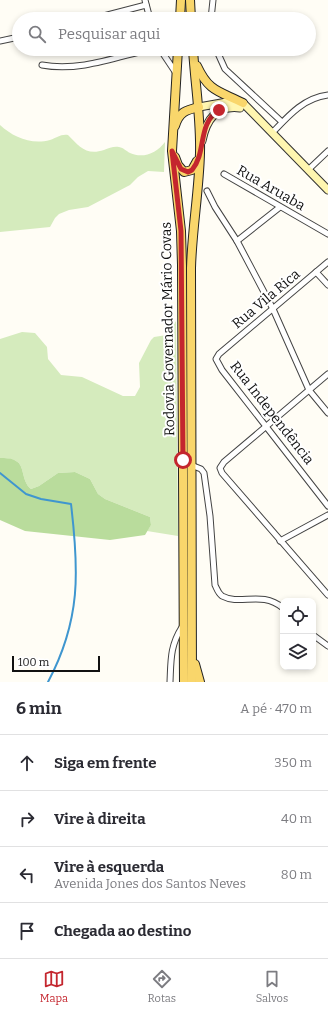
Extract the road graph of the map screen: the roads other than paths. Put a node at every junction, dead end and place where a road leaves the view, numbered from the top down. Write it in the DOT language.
graph roads {
  1 [pos="181,0"];
  2 [pos="190,0"];
  3 [pos="213,0"];
  4 [pos="146,3"];
  5 [pos="116,12"];
  6 [pos="180,12"];
  7 [pos="191,12"];
  8 [pos="212,12"];
  9 [pos="12,38"];
  10 [pos="0,40"];
  11 [pos="124,56"];
  12 [pos="165,56"];
  13 [pos="178,56"];
  14 [pos="194,56"];
  15 [pos="219,56"];
  16 [pos="194,60"];
  17 [pos="42,65"];
  18 [pos="177,73"];
  19 [pos="328,95"];
  20 [pos="242,103"];
  21 [pos="199,107"];
  22 [pos="252,112"];
  23 [pos="282,122"];
  24 [pos="273,132"];
  25 [pos="172,135"];
  26 [pos="172,151"];
  27 [pos="328,151"];
  28 [pos="200,152"];
  29 [pos="308,170"];
  30 [pos="224,174"];
  31 [pos="328,190"];
  32 [pos="207,191"];
  33 [pos="280,206"];
  34 [pos="328,234"];
  35 [pos="237,241"];
  36 [pos="328,262"];
  37 [pos="316,272"];
  38 [pos="328,285"];
  39 [pos="272,308"];
  40 [pos="219,354"];
  41 [pos="328,374"];
  42 [pos="309,390"];
  43 [pos="328,413"];
  44 [pos="267,426"];
  45 [pos="191,465"];
  46 [pos="328,506"];
  47 [pos="328,515"];
  48 [pos="280,541"];
  49 [pos="328,595"];
  50 [pos="280,605"];
  51 [pos="182,627"];
  52 [pos="316,637"];
  53 [pos="328,646"];
  54 [pos="192,654"];
  55 [pos="183,680"];
  56 [pos="170,682"];
  57 [pos="192,682"];
  58 [pos="200,682"];
  1 -- 6 [label="main road"];
  2 -- 7 [label="main road"];
  3 -- 8 [label="street"];
  4 -- 5 [label="street"];
  9 -- 10 [label="street"];
  11 -- 17 [label="street"];
  12 -- 18 [label="street"];
  13 -- 18 [label="main road, Rodovia Governador Mário Covas"];
  14 -- 16 [label="main road, Rodovia Governador Mário Covas"];
  15 -- 23 [label="street"];
  16 -- 20 [label="main road"];
  16 -- 21 [label="main road, Rodovia Governador Mário Covas"];
  18 -- 25 [label="main road, Rodovia Governador Mário Covas"];
  19 -- 23 [label="street"];
  20 -- 21 [label="street"];
  20 -- 22 [label="street"];
  21 -- 25 [label="main road"];
  21 -- 28 [label="main road, Rodovia Governador Mário Covas"];
  22 -- 24 [label="street"];
  22 -- 28 [label="street"];
  23 -- 24 [label="street"];
  24 -- 29 [label="street"];
  25 -- 26 [label="main road, Rodovia Governador Mário Covas"];
  26 -- 28 [label="main road"];
  26 -- 51 [label="main road, Rodovia Governador Mário Covas"];
  27 -- 29 [label="street"];
  28 -- 45 [label="main road, Rodovia Governador Mário Covas"];
  29 -- 31 [label="street"];
  30 -- 33 [label="street, Rua Aruaba"];
  32 -- 35 [label="street"];
  33 -- 34 [label="street, Rua Aruaba"];
  33 -- 35 [label="street"];
  35 -- 39 [label="street"];
  36 -- 37 [label="street, Rua Vila Rica"];
  37 -- 38 [label="street"];
  37 -- 39 [label="street, Rua Vila Rica"];
  39 -- 40 [label="street, Rua Vila Rica"];
  39 -- 42 [label="street"];
  40 -- 44 [label="street, Rua Independência"];
  41 -- 42 [label="street"];
  42 -- 43 [label="street"];
  42 -- 44 [label="street"];
  44 -- 46 [label="street, Rua Independência"];
  44 -- 48 [label="street"];
  45 -- 50 [label="street"];
  45 -- 54 [label="main road, Rodovia Governador Mário Covas"];
  47 -- 48 [label="street"];
  48 -- 49 [label="street"];
  51 -- 55 [label="main road, Rodovia Governador Mário Covas"];
  51 -- 56 [label="street"];
  52 -- 53 [label="street"];
  54 -- 57 [label="main road, Rodovia Governador Mário Covas"];
  54 -- 58 [label="main road"];
}
